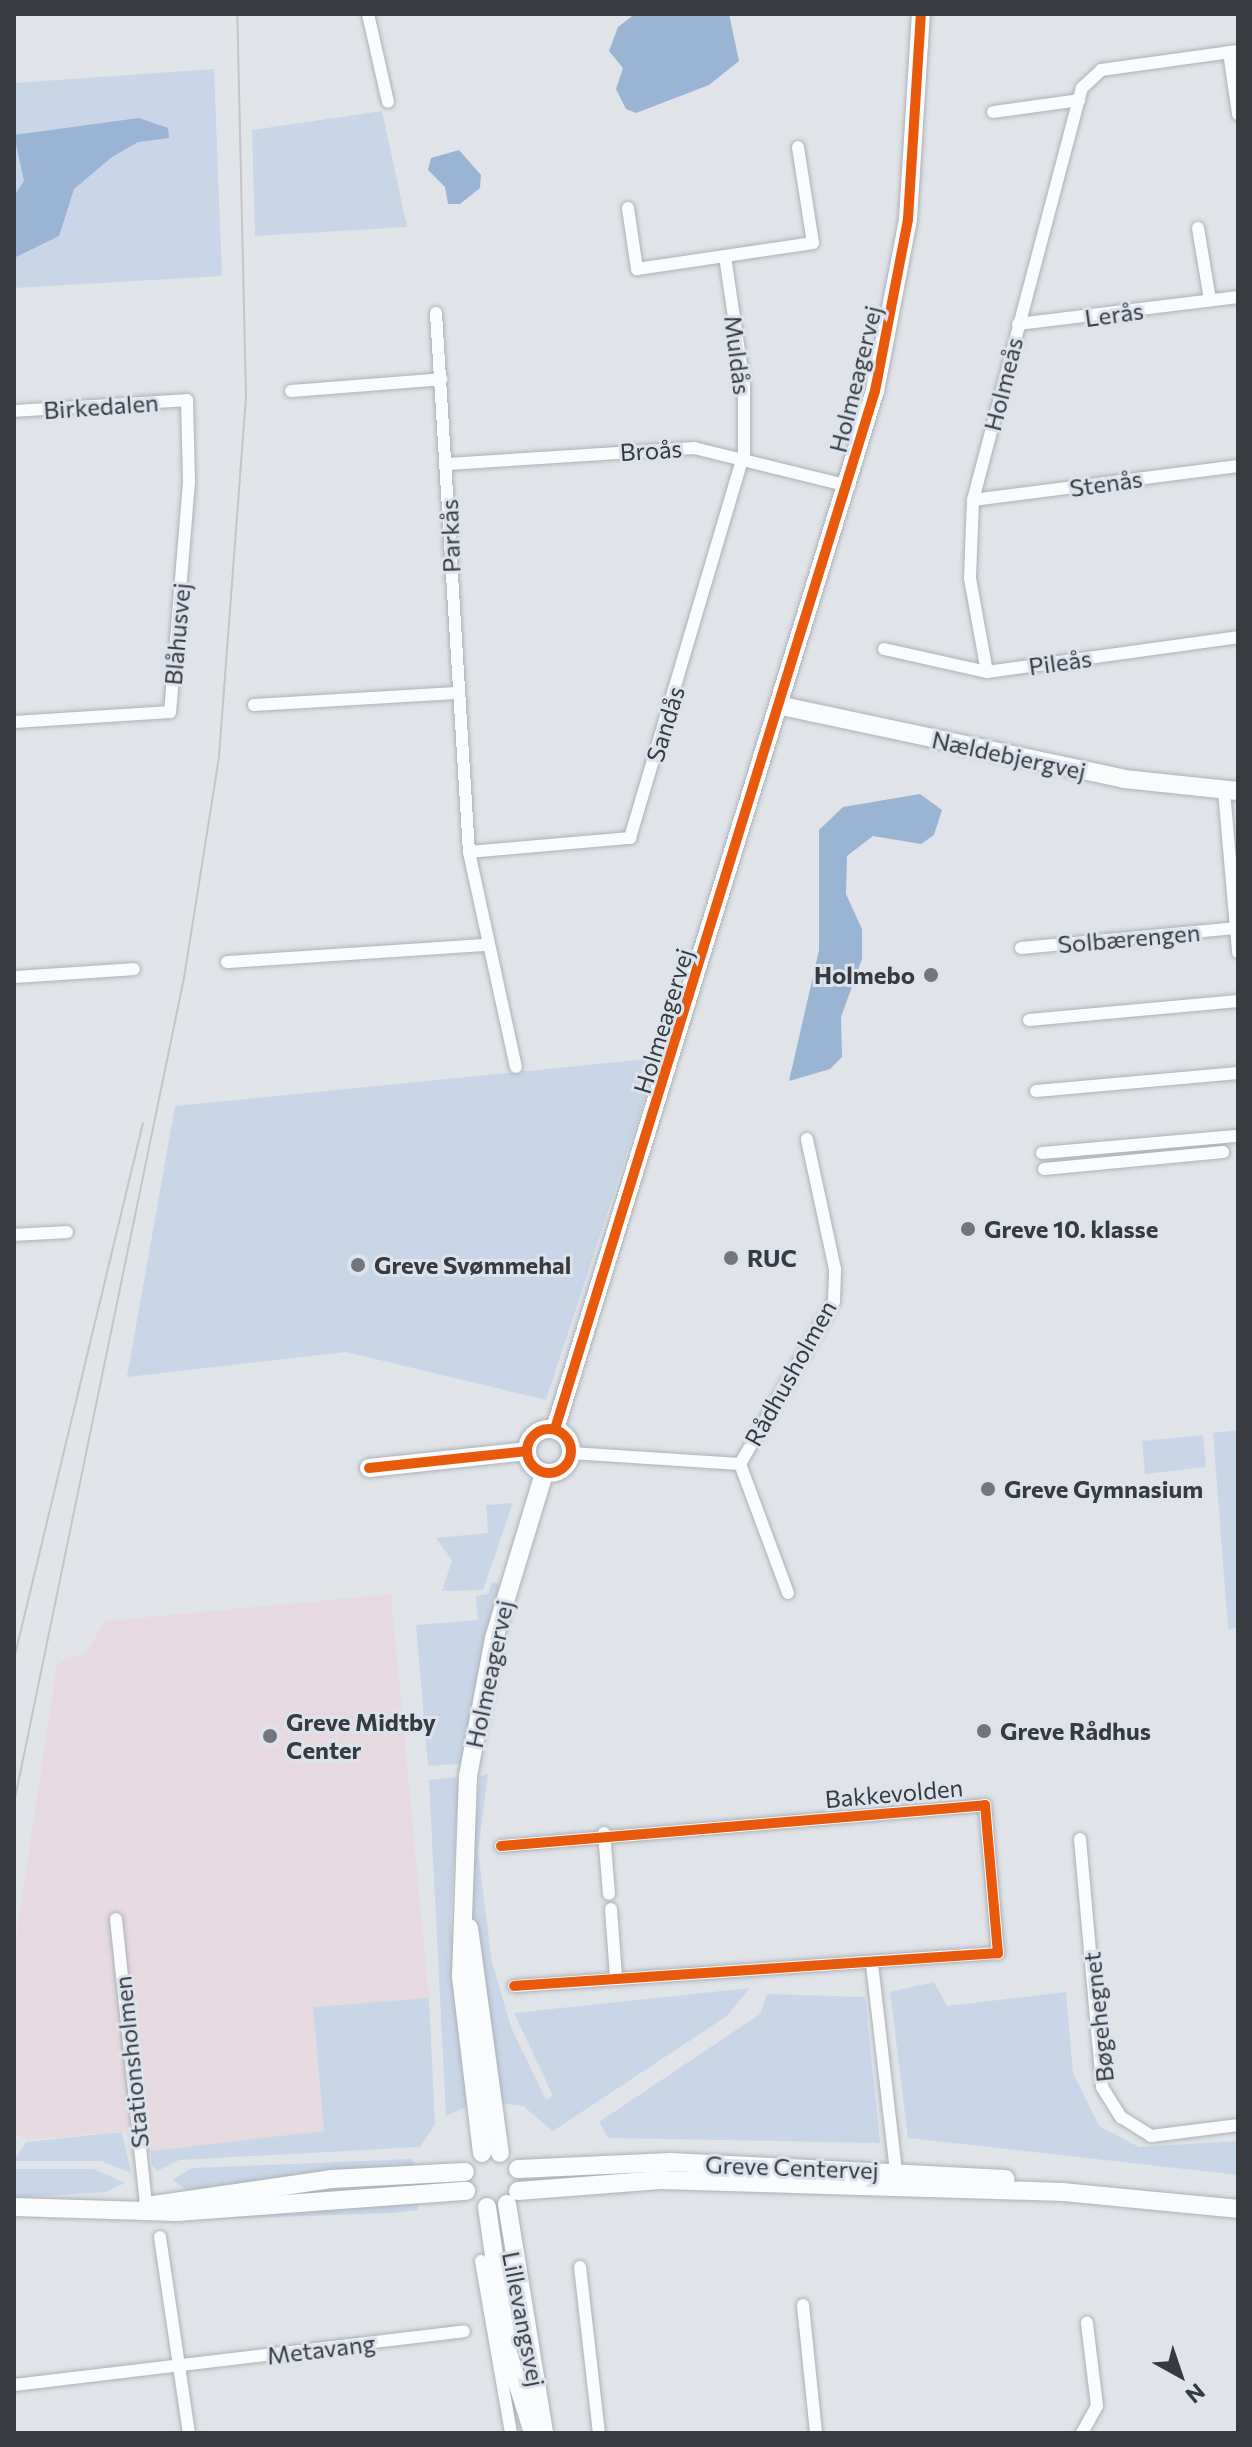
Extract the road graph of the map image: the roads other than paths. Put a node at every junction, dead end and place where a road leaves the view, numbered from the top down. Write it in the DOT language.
graph roads {
  1 [pos="368,14"];
  2 [pos="921,14"];
  3 [pos="1234,51"];
  4 [pos="1079,100"];
  5 [pos="388,102"];
  6 [pos="993,112"];
  7 [pos="1238,114"];
  8 [pos="798,147"];
  9 [pos="628,208"];
  10 [pos="1198,228"];
  11 [pos="725,256"];
  12 [pos="1238,297"];
  13 [pos="1210,300"];
  14 [pos="436,313"];
  15 [pos="1018,324"];
  16 [pos="442,379"];
  17 [pos="291,391"];
  18 [pos="187,400"];
  19 [pos="14,411"];
  20 [pos="744,454"];
  21 [pos="448,464"];
  22 [pos="1238,466"];
  23 [pos="849,486"];
  24 [pos="973,500"];
  25 [pos="1238,637"];
  26 [pos="884,649"];
  27 [pos="987,672"];
  28 [pos="456,693"];
  29 [pos="254,705"];
  30 [pos="782,706"];
  31 [pos="14,722"];
  32 [pos="1231,791"];
  33 [pos="469,852"];
  34 [pos="1237,928"];
  35 [pos="485,945"];
  36 [pos="1021,948"];
  37 [pos="1238,952"];
  38 [pos="227,962"];
  39 [pos="134,969"];
  40 [pos="14,977"];
  41 [pos="1238,1001"];
  42 [pos="1029,1020"];
  43 [pos="516,1067"];
  44 [pos="1238,1073"];
  45 [pos="1036,1091"];
  46 [pos="1238,1136"];
  47 [pos="807,1139"];
  48 [pos="1058,1152"];
  49 [pos="1223,1152"];
  50 [pos="1042,1153"];
  51 [pos="1059,1167"];
  52 [pos="1044,1169"];
  53 [pos="67,1232"];
  54 [pos="14,1235"];
  55 [pos="555,1429"];
  56 [pos="527,1451"];
  57 [pos="571,1453"];
  58 [pos="740,1464"];
  59 [pos="369,1468"];
  60 [pos="544,1473"];
  61 [pos="788,1593"];
  62 [pos="604,1833"];
  63 [pos="1080,1839"];
  64 [pos="501,1846"];
  65 [pos="609,1894"];
  66 [pos="611,1909"];
  67 [pos="116,1919"];
  68 [pos="872,1964"];
  69 [pos="616,1977"];
  70 [pos="514,1986"];
  71 [pos="1238,2125"];
  72 [pos="491,2153"];
  73 [pos="518,2169"];
  74 [pos="897,2179"];
  75 [pos="466,2182"];
  76 [pos="512,2197"];
  77 [pos="146,2206"];
  78 [pos="14,2207"];
  79 [pos="487,2207"];
  80 [pos="1238,2209"];
  81 [pos="160,2237"];
  82 [pos="481,2261"];
  83 [pos="580,2267"];
  84 [pos="803,2305"];
  85 [pos="1087,2323"];
  86 [pos="464,2331"];
  87 [pos="178,2366"];
  88 [pos="14,2385"];
  89 [pos="189,2433"];
  90 [pos="511,2433"];
  91 [pos="533,2433"];
  92 [pos="544,2433"];
  93 [pos="599,2433"];
  94 [pos="816,2433"];
  95 [pos="1082,2433"];
  1 -- 5 [label="street"];
  2 -- 23 [label="street, Holmeagervej"];
  3 -- 4 [label="street, Holmeås"];
  3 -- 7 [label="street, Holmeås"];
  4 -- 6 [label="street"];
  4 -- 15 [label="street, Holmeås"];
  8 -- 11 [label="street"];
  9 -- 11 [label="street"];
  10 -- 13 [label="street"];
  11 -- 20 [label="street, Muldås"];
  12 -- 13 [label="street, Lerås"];
  13 -- 15 [label="street, Lerås"];
  14 -- 16 [label="street, Parkås"];
  15 -- 24 [label="street, Holmeås"];
  16 -- 17 [label="street"];
  16 -- 21 [label="street, Parkås"];
  18 -- 19 [label="street, Birkedalen"];
  18 -- 31 [label="street, Blåhusvej"];
  20 -- 21 [label="street, Broås"];
  20 -- 23 [label="street, Broås"];
  20 -- 33 [label="street, Sandås"];
  21 -- 28 [label="street, Parkås"];
  22 -- 24 [label="street, Stenås"];
  23 -- 30 [label="street, Holmeagervej"];
  24 -- 27 [label="street, Holmeås"];
  25 -- 27 [label="street, Pileås"];
  26 -- 27 [label="street, Pileås"];
  28 -- 29 [label="street"];
  28 -- 33 [label="street, Parkås"];
  30 -- 32 [label="street, Nældebjergvej"];
  30 -- 55 [label="street, Holmeagervej"];
  32 -- 34 [label="street"];
  33 -- 35 [label="street, Parkås"];
  34 -- 36 [label="street, Solbærengen"];
  34 -- 37 [label="street"];
  35 -- 38 [label="street"];
  35 -- 43 [label="street, Parkås"];
  39 -- 40 [label="street"];
  41 -- 42 [label="street"];
  44 -- 45 [label="street"];
  46 -- 48 [label="street"];
  47 -- 58 [label="street, Rådhusholmen"];
  48 -- 50 [label="street"];
  48 -- 51 [label="street"];
  49 -- 51 [label="street"];
  51 -- 52 [label="street"];
  53 -- 54 [label="street"];
  55 -- 56 [label="street"];
  55 -- 57 [label="street"];
  56 -- 59 [label="street"];
  56 -- 60 [label="street"];
  57 -- 58 [label="street, Rådhusholmen"];
  57 -- 60 [label="street"];
  58 -- 61 [label="street, Rådhusholmen"];
  60 -- 72 [label="street, Holmeagervej"];
  62 -- 64 [label="street, Bakkevolden"];
  62 -- 65 [label="street"];
  62 -- 68 [label="street, Bakkevolden"];
  63 -- 71 [label="street, Bøgehegnet"];
  66 -- 69 [label="street"];
  67 -- 77 [label="street, Stationsholmen"];
  68 -- 69 [label="street, Bakkevolden"];
  68 -- 74 [label="street"];
  69 -- 70 [label="street, Bakkevolden"];
  72 -- 73 [label="street"];
  72 -- 75 [label="street"];
  73 -- 74 [label="street, Greve Centervej"];
  73 -- 76 [label="street, Lillevangsvej"];
  74 -- 76 [label="street, Greve Centervej"];
  74 -- 80 [label="street, Greve Centervej"];
  75 -- 77 [label="street"];
  75 -- 79 [label="street"];
  76 -- 79 [label="street, Greve Centervej"];
  76 -- 92 [label="street, Lillevangsvej"];
  77 -- 78 [label="street"];
  79 -- 91 [label="street, Lillevangsvej"];
  81 -- 87 [label="street"];
  82 -- 90 [label="street, Lillevangsvej"];
  83 -- 93 [label="street"];
  84 -- 94 [label="street"];
  85 -- 95 [label="street"];
  86 -- 87 [label="street, Metavang"];
  87 -- 88 [label="street, Metavang"];
  87 -- 89 [label="street"];
}
